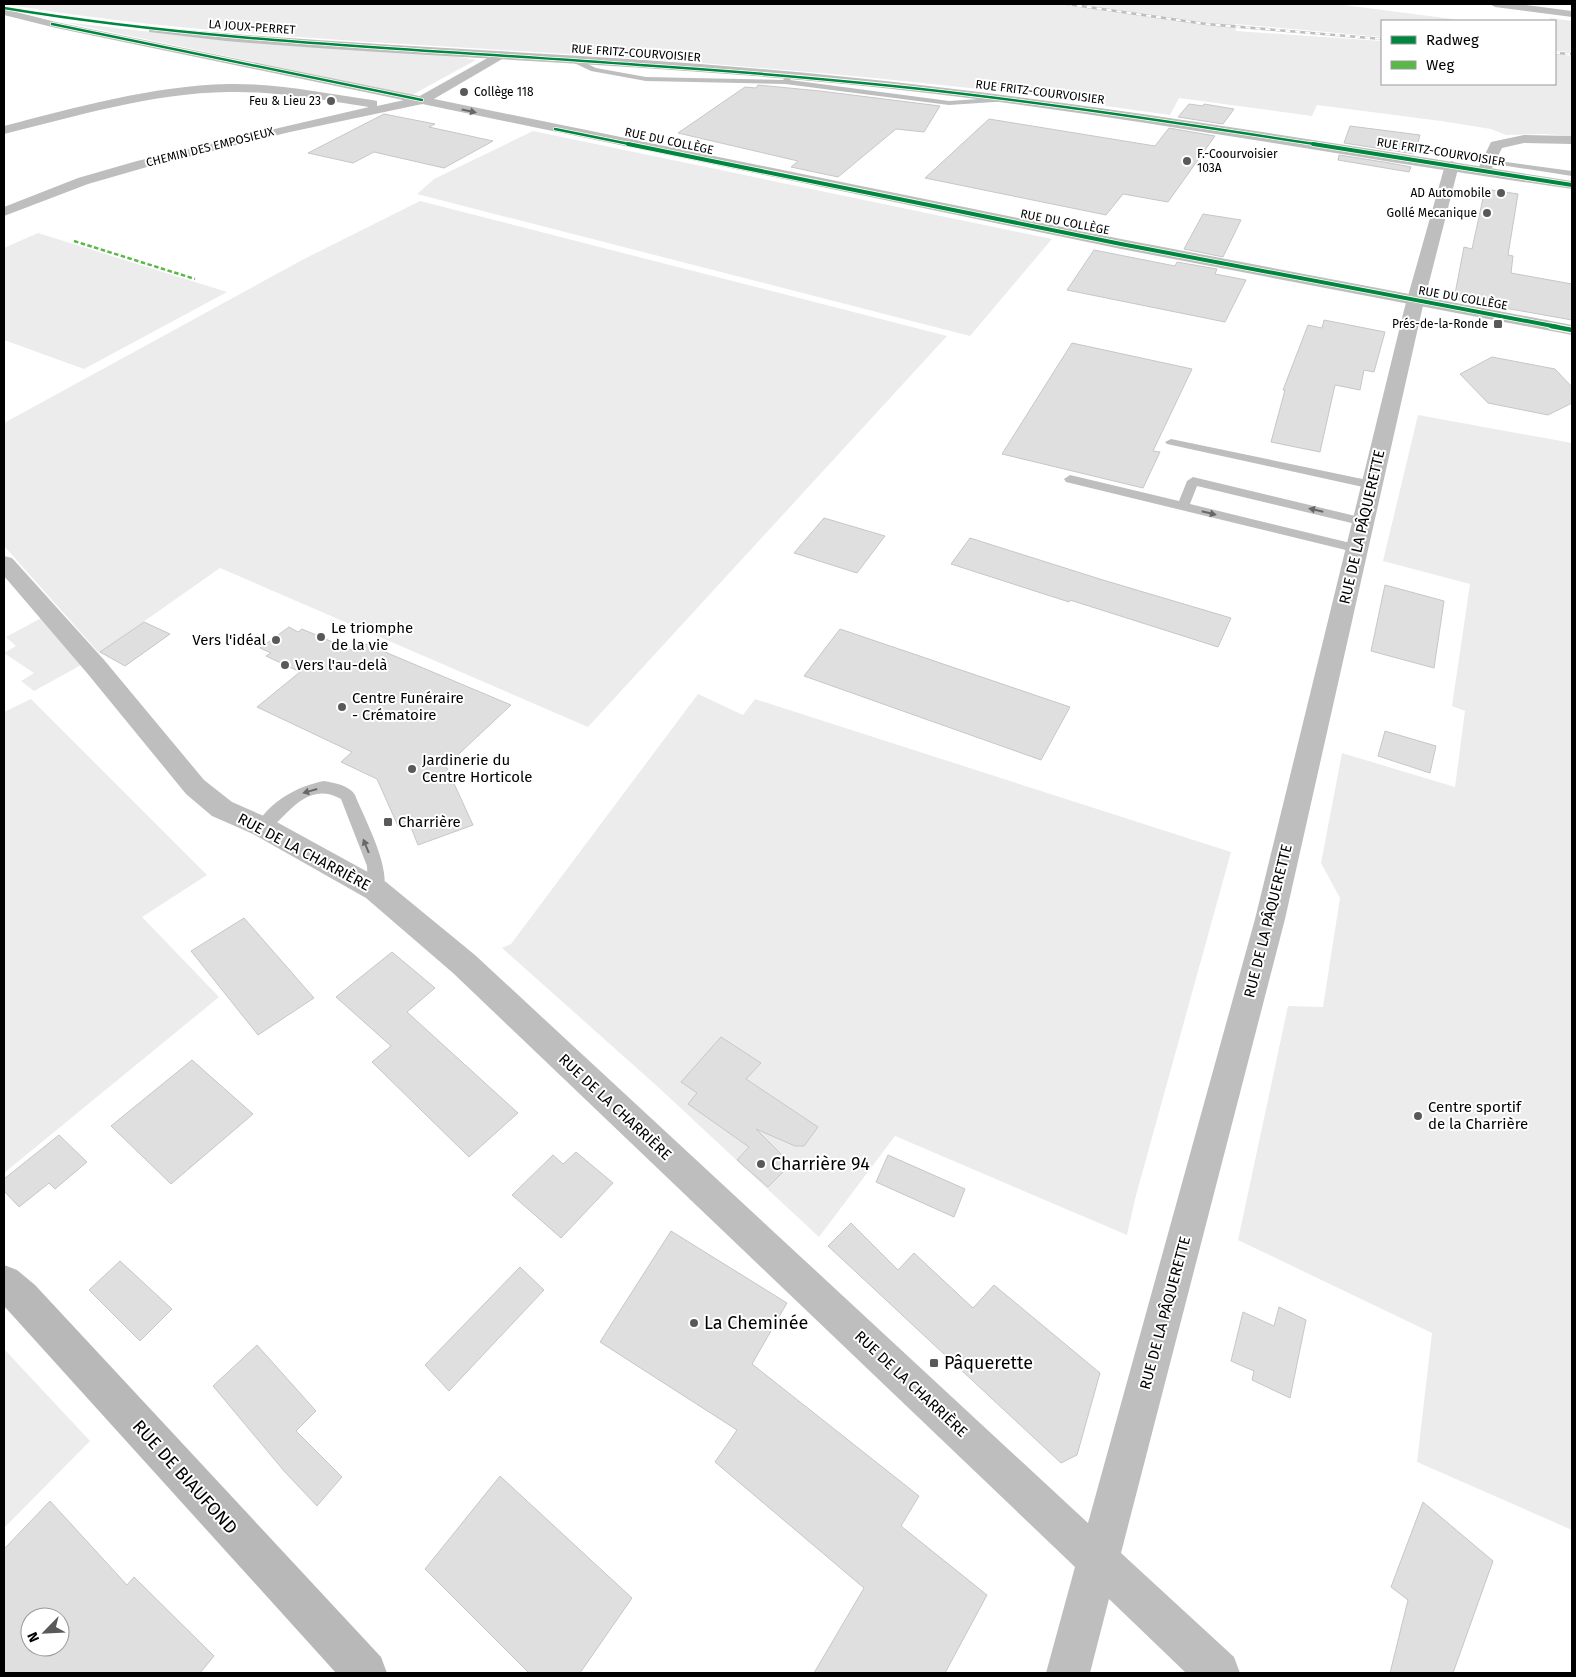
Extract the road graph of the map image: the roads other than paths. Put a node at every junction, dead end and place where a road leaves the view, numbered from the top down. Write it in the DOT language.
graph roads {
  1 [pos="1495,4"];
  2 [pos="4,8"];
  3 [pos="4,12"];
  4 [pos="1572,14"];
  5 [pos="500,55"];
  6 [pos="422,100"];
  7 [pos="390,107"];
  8 [pos="4,130"];
  9 [pos="1572,140"];
  10 [pos="1452,165"];
  11 [pos="1486,166"];
  12 [pos="1572,174"];
  13 [pos="1572,185"];
  14 [pos="4,212"];
  15 [pos="1416,301"];
  16 [pos="1572,330"];
  17 [pos="1171,442"];
  18 [pos="1070,479"];
  19 [pos="1372,485"];
  20 [pos="1183,506"];
  21 [pos="1361,535"];
  22 [pos="4,563"];
  23 [pos="263,826"];
  24 [pos="376,890"];
  25 [pos="4,1283"];
  26 [pos="1100,1561"];
  27 [pos="365,1673"];
  28 [pos="1068,1673"];
  29 [pos="1218,1673"];
  1 -- 4 [label="main road"];
  2 -- 5 [label="main road, LA JOUX-PERRET"];
  3 -- 6 [label="main road"];
  5 -- 6 [label="main road"];
  5 -- 10 [label="main road, RUE FRITZ-COURVOISIER"];
  6 -- 7 [label="main road, CHEMIN DES EMPOSIEUX"];
  6 -- 15 [label="main road, RUE DU COLLÈGE, one-way"];
  7 -- 8 [label="main road"];
  7 -- 14 [label="main road, CHEMIN DES EMPOSIEUX"];
  9 -- 11 [label="main road"];
  10 -- 11 [label="main road, RUE FRITZ-COURVOISIER"];
  10 -- 15 [label="main road, RUE DE LA PÂQUERETTE"];
  11 -- 12 [label="lane"];
  11 -- 13 [label="main road, RUE FRITZ-COURVOISIER"];
  15 -- 16 [label="main road, RUE DU COLLÈGE"];
  15 -- 19 [label="main road, RUE DE LA PÂQUERETTE"];
  17 -- 19 [label="lane"];
  18 -- 20 [label="lane"];
  19 -- 21 [label="main road, RUE DE LA PÂQUERETTE"];
  20 -- 21 [label="lane, one-way"];
  21 -- 20 [label="lane, one-way"];
  21 -- 26 [label="main road, RUE DE LA PÂQUERETTE"];
  22 -- 23 [label="main road, RUE DE LA CHARRIÈRE"];
  23 -- 24 [label="main road, RUE DE LA CHARRIÈRE"];
  24 -- 23 [label="lane, one-way"];
  24 -- 26 [label="main road, RUE DE LA CHARRIÈRE"];
  25 -- 27 [label="main road, RUE DE BIAUFOND"];
  26 -- 28 [label="main road, RUE DE LA PÂQUERETTE"];
  26 -- 29 [label="main road, RUE DE LA CHARRIÈRE"];
}
